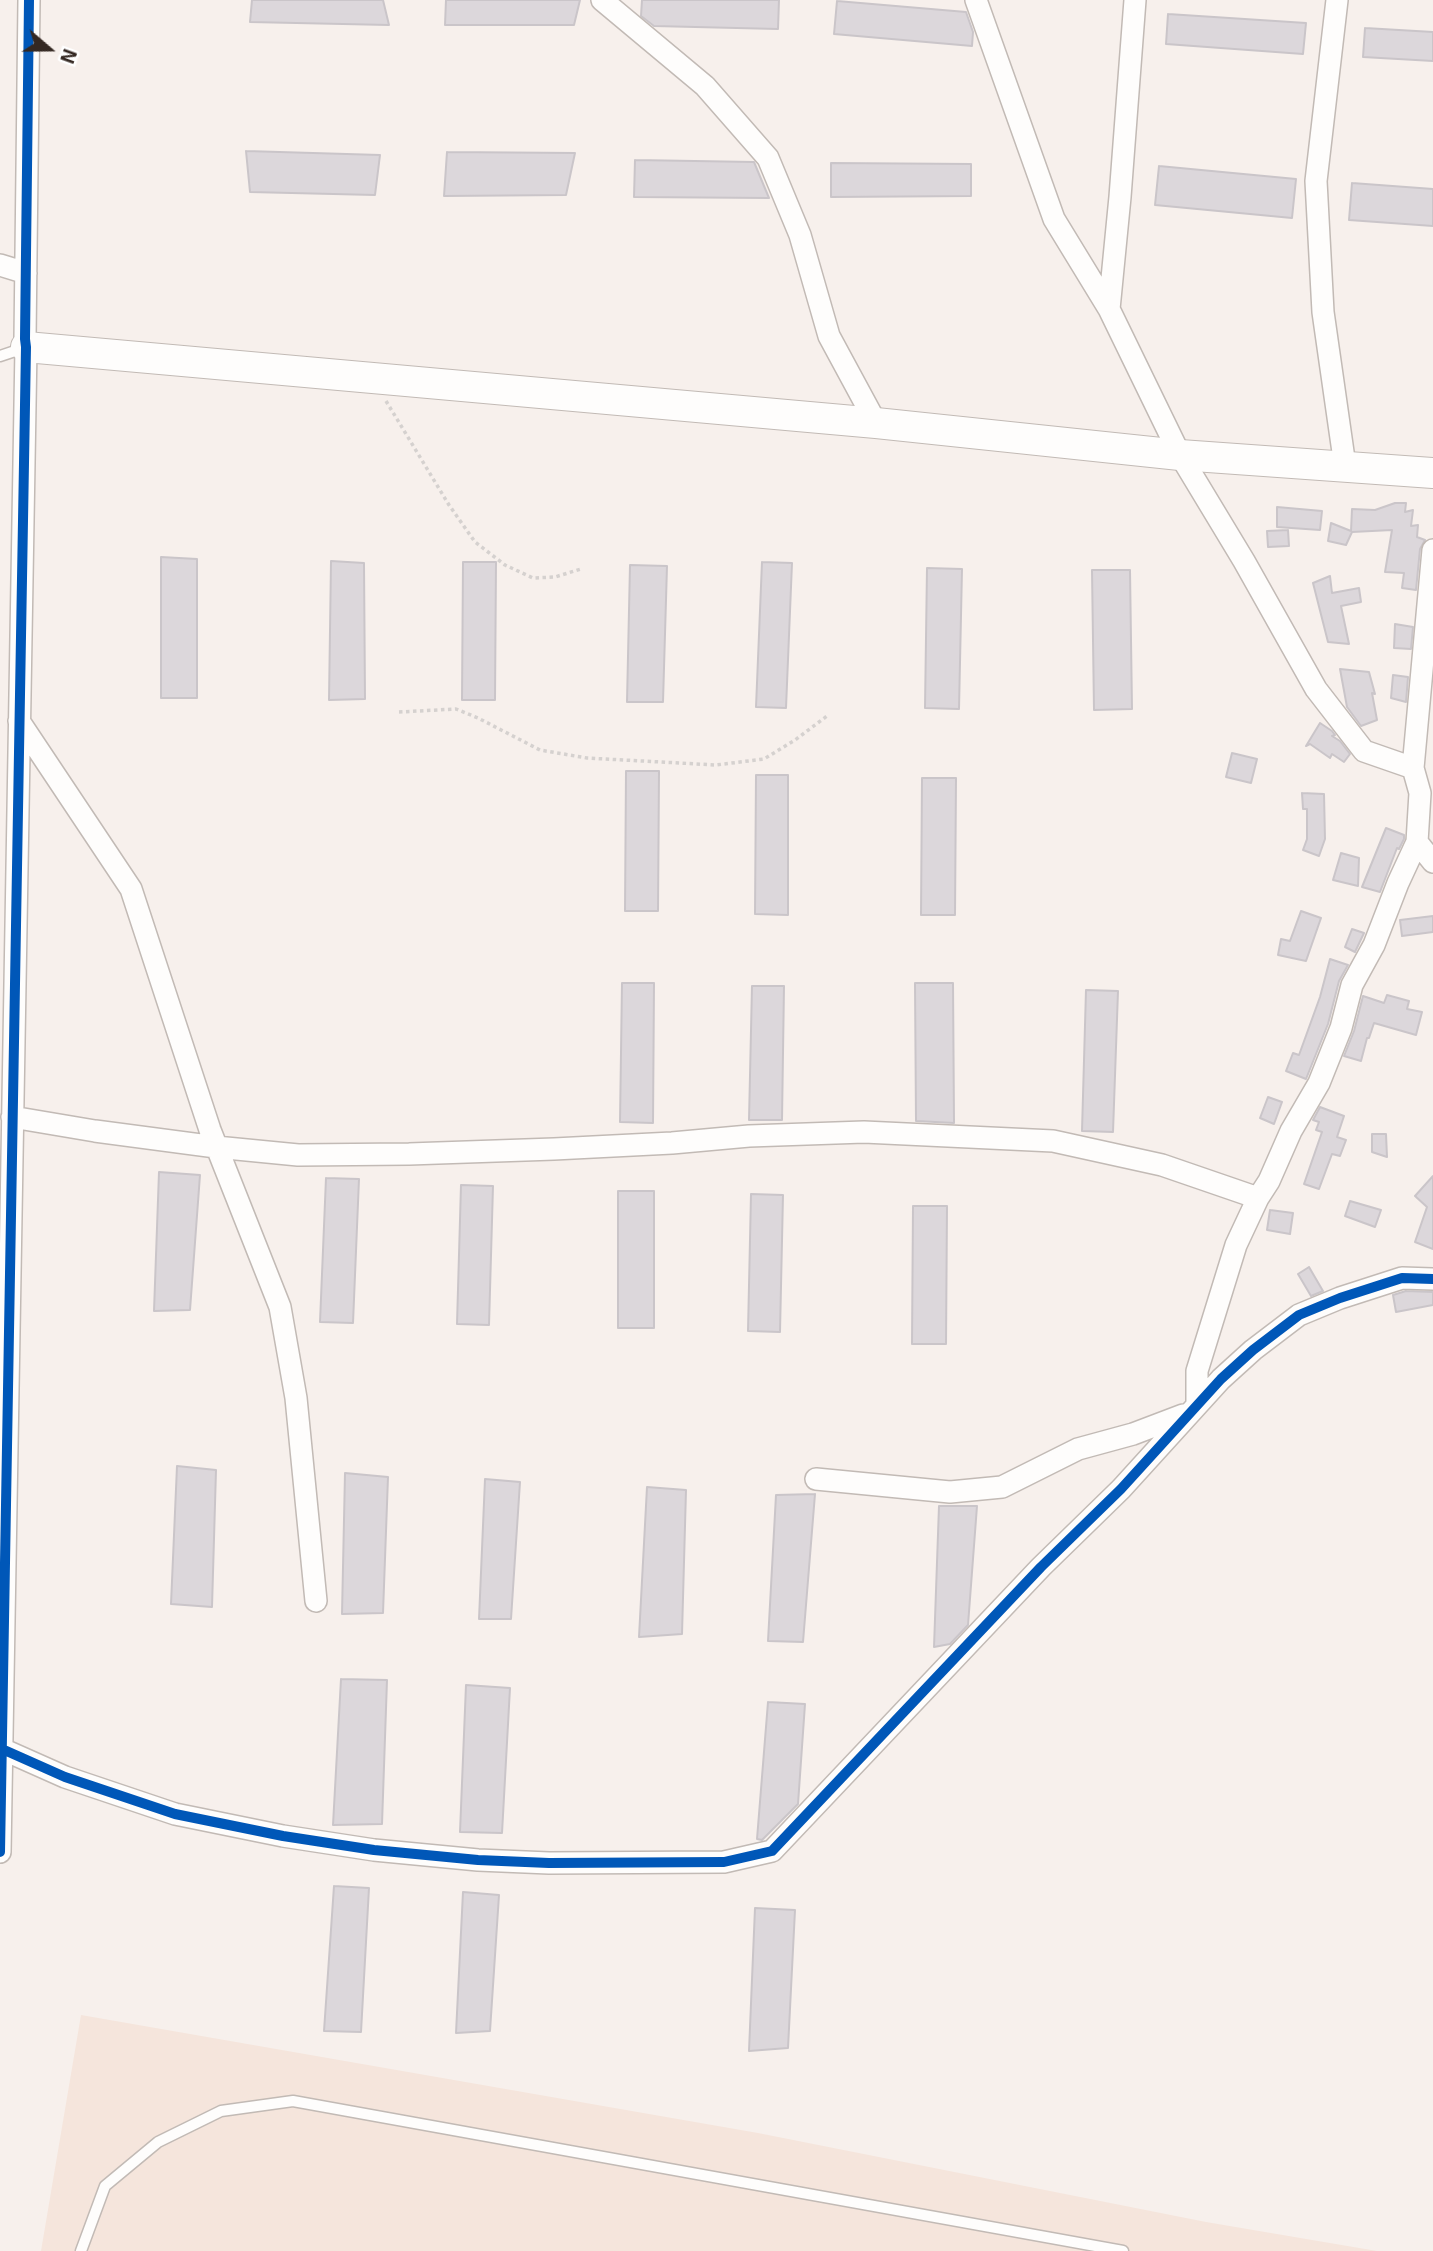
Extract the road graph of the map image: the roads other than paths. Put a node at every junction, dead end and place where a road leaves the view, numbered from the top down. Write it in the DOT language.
graph roads {
  1 [pos="29,0"];
  2 [pos="602,0"];
  3 [pos="976,0"];
  4 [pos="1135,0"];
  5 [pos="1337,0"];
  6 [pos="0,265"];
  7 [pos="26,273"];
  8 [pos="1109,309"];
  9 [pos="13,351"];
  10 [pos="876,423"];
  11 [pos="1180,455"];
  12 [pos="1345,466"];
  13 [pos="1433,473"];
  14 [pos="1433,550"];
  15 [pos="19,721"];
  16 [pos="1413,768"];
  17 [pos="1417,842"];
  18 [pos="1433,862"];
  19 [pos="12,1117"];
  20 [pos="216,1147"];
  21 [pos="1258,1198"];
  22 [pos="1433,1279"];
  23 [pos="1193,1408"];
  24 [pos="816,1479"];
  25 [pos="316,1601"];
  26 [pos="2,1749"];
  27 [pos="0,1852"];
  28 [pos="81,2251"];
  29 [pos="1124,2251"];
  1 -- 7 [label="street"];
  2 -- 10 [label="street"];
  3 -- 8 [label="street"];
  4 -- 8 [label="street"];
  5 -- 12 [label="street"];
  6 -- 7 [label="street"];
  7 -- 9 [label="street"];
  8 -- 11 [label="street"];
  9 -- 10 [label="main road"];
  9 -- 15 [label="street"];
  10 -- 11 [label="main road"];
  11 -- 12 [label="main road"];
  11 -- 16 [label="street"];
  12 -- 13 [label="main road"];
  14 -- 16 [label="street"];
  15 -- 19 [label="street"];
  15 -- 20 [label="street"];
  16 -- 17 [label="street"];
  17 -- 18 [label="street"];
  17 -- 21 [label="street"];
  19 -- 20 [label="street"];
  19 -- 26 [label="street"];
  20 -- 21 [label="street"];
  20 -- 25 [label="street"];
  21 -- 23 [label="street"];
  22 -- 23 [label="street"];
  23 -- 24 [label="street"];
  23 -- 26 [label="street"];
  26 -- 27 [label="street"];
  28 -- 29 [label="lane"];
}
